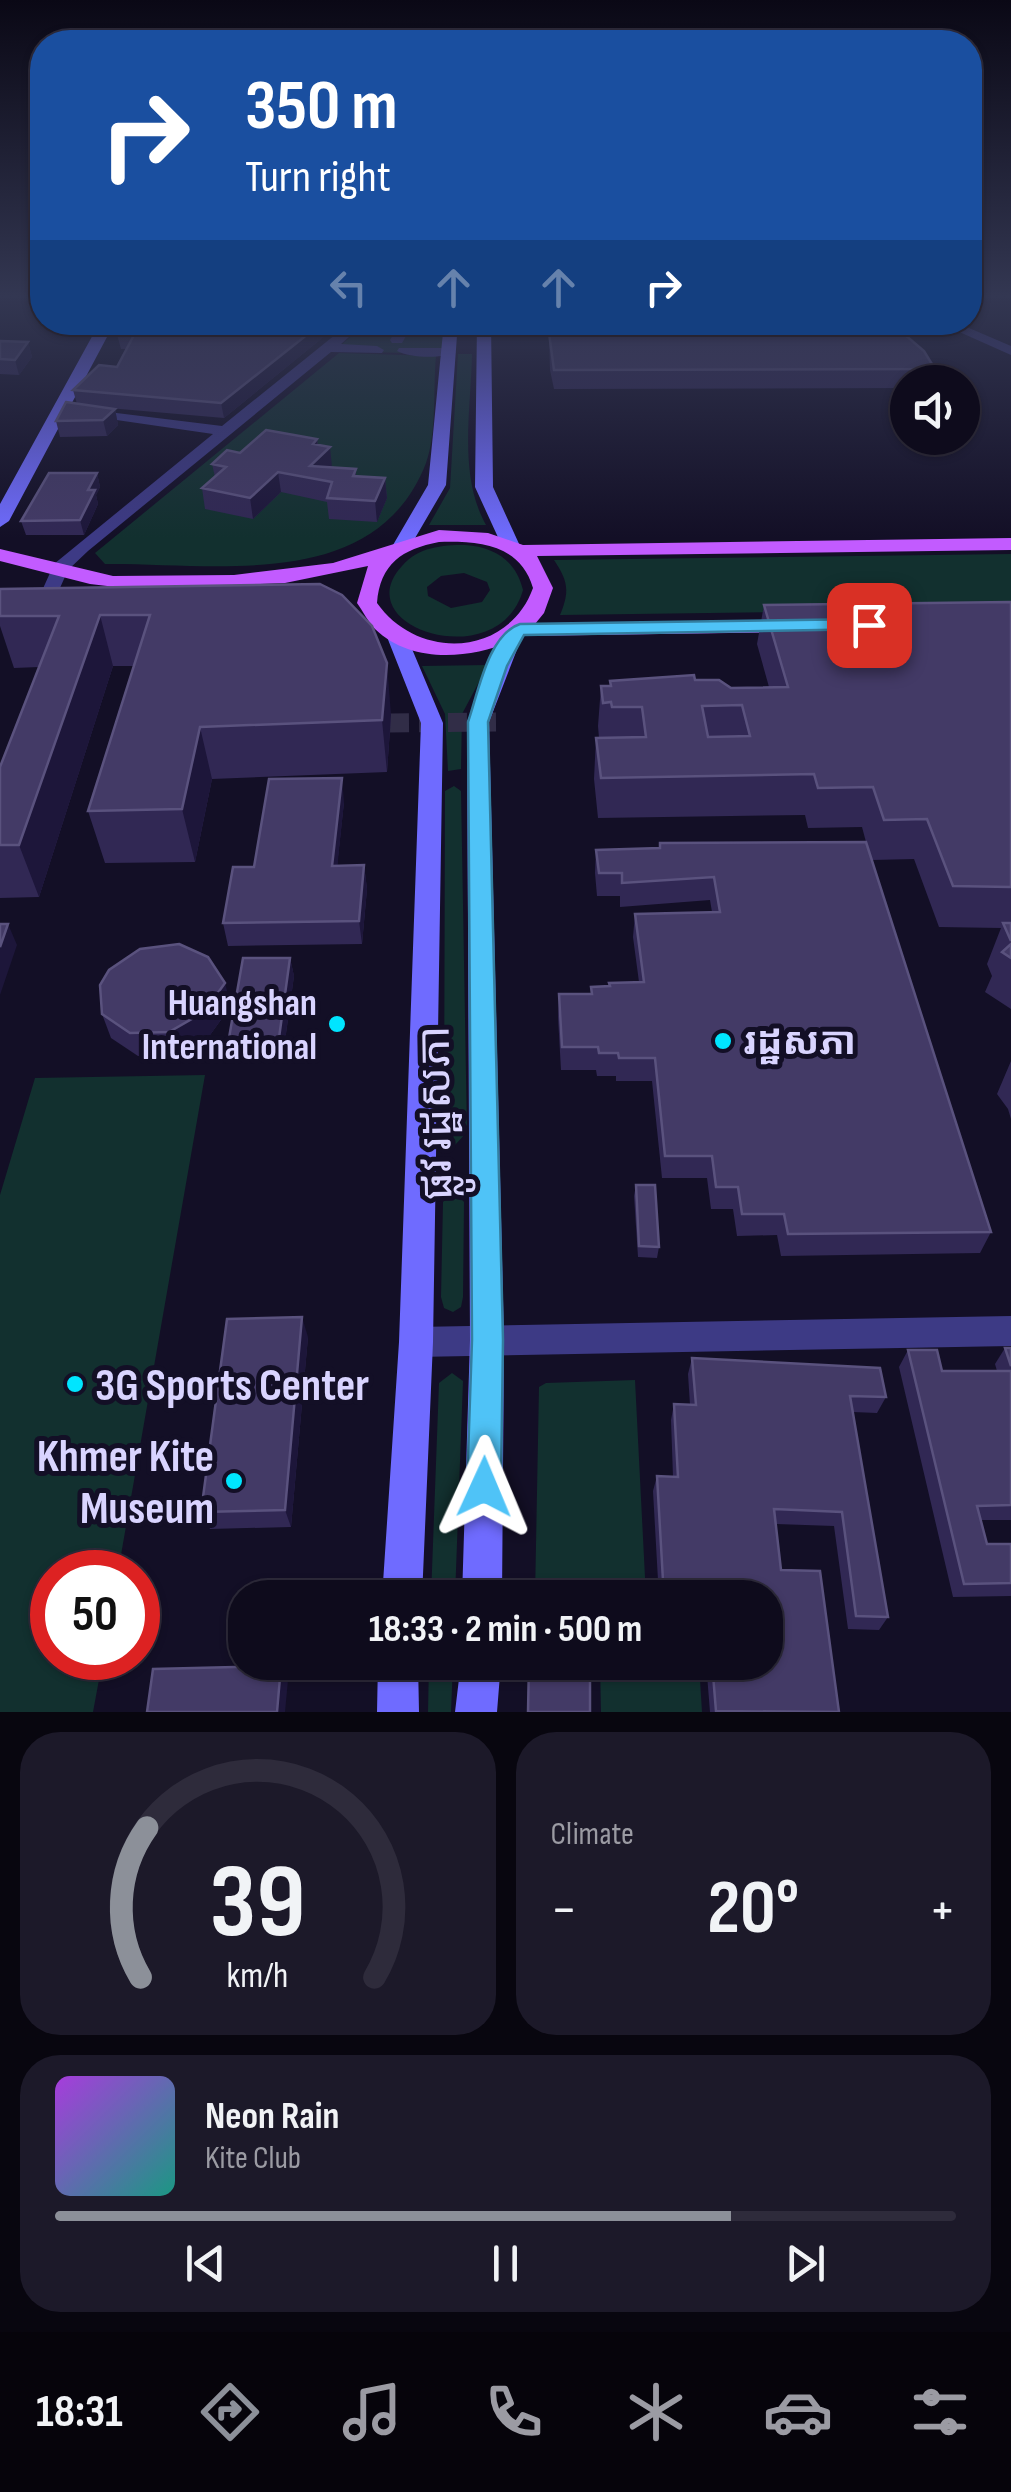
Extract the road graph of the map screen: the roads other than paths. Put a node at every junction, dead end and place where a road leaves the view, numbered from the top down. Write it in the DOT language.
graph roads {
  1 [pos="77,378"];
  2 [pos="293,378"];
  3 [pos="446,378"];
  4 [pos="483,378"];
  5 [pos="61,408"];
  6 [pos="227,431"];
  7 [pos="0,521"];
  8 [pos="1011,544"];
  9 [pos="396,548"];
  10 [pos="515,549"];
  11 [pos="0,556"];
  12 [pos="60,568"];
  13 [pos="63,611"];
  14 [pos="354,620"];
  15 [pos="30,623"];
  16 [pos="817,626"];
  17 [pos="516,632"];
  18 [pos="391,634"];
  19 [pos="1011,1331"];
  20 [pos="487,1340"];
  21 [pos="416,1342"];
  22 [pos="403,1580"];
  23 [pos="482,1580"];
  24 [pos="398,1680"];
  25 [pos="479,1680"];
  26 [pos="398,1712"];
  27 [pos="476,1712"];
  1 -- 5 [label="main road"];
  2 -- 6 [label="street"];
  3 -- 9 [label="main road"];
  4 -- 10 [label="main road"];
  5 -- 6 [label="street"];
  5 -- 7 [label="main road"];
  6 -- 12 [label="street"];
  8 -- 10 [label="main road"];
  9 -- 10 [label="main road"];
  9 -- 12 [label="main road"];
  9 -- 18 [label="main road"];
  10 -- 17 [label="main road"];
  11 -- 12 [label="main road"];
  12 -- 15 [label="street"];
  13 -- 15 [label="main road"];
  14 -- 18 [label="main road"];
  16 -- 17 [label="main road"];
  17 -- 18 [label="main road"];
  17 -- 20 [label="main road, ផ្លូវ រដ្ឋសភា"];
  18 -- 21 [label="main road, ផ្លូវ រដ្ឋសភា"];
  19 -- 20 [label="street"];
  20 -- 21 [label="street"];
  20 -- 23 [label="main road, ផ្លូវ រដ្ឋសភា"];
  21 -- 22 [label="main road, ផ្លូវ រដ្ឋសភា"];
  24 -- 26 [label="main road"];
  25 -- 27 [label="main road"];
}
